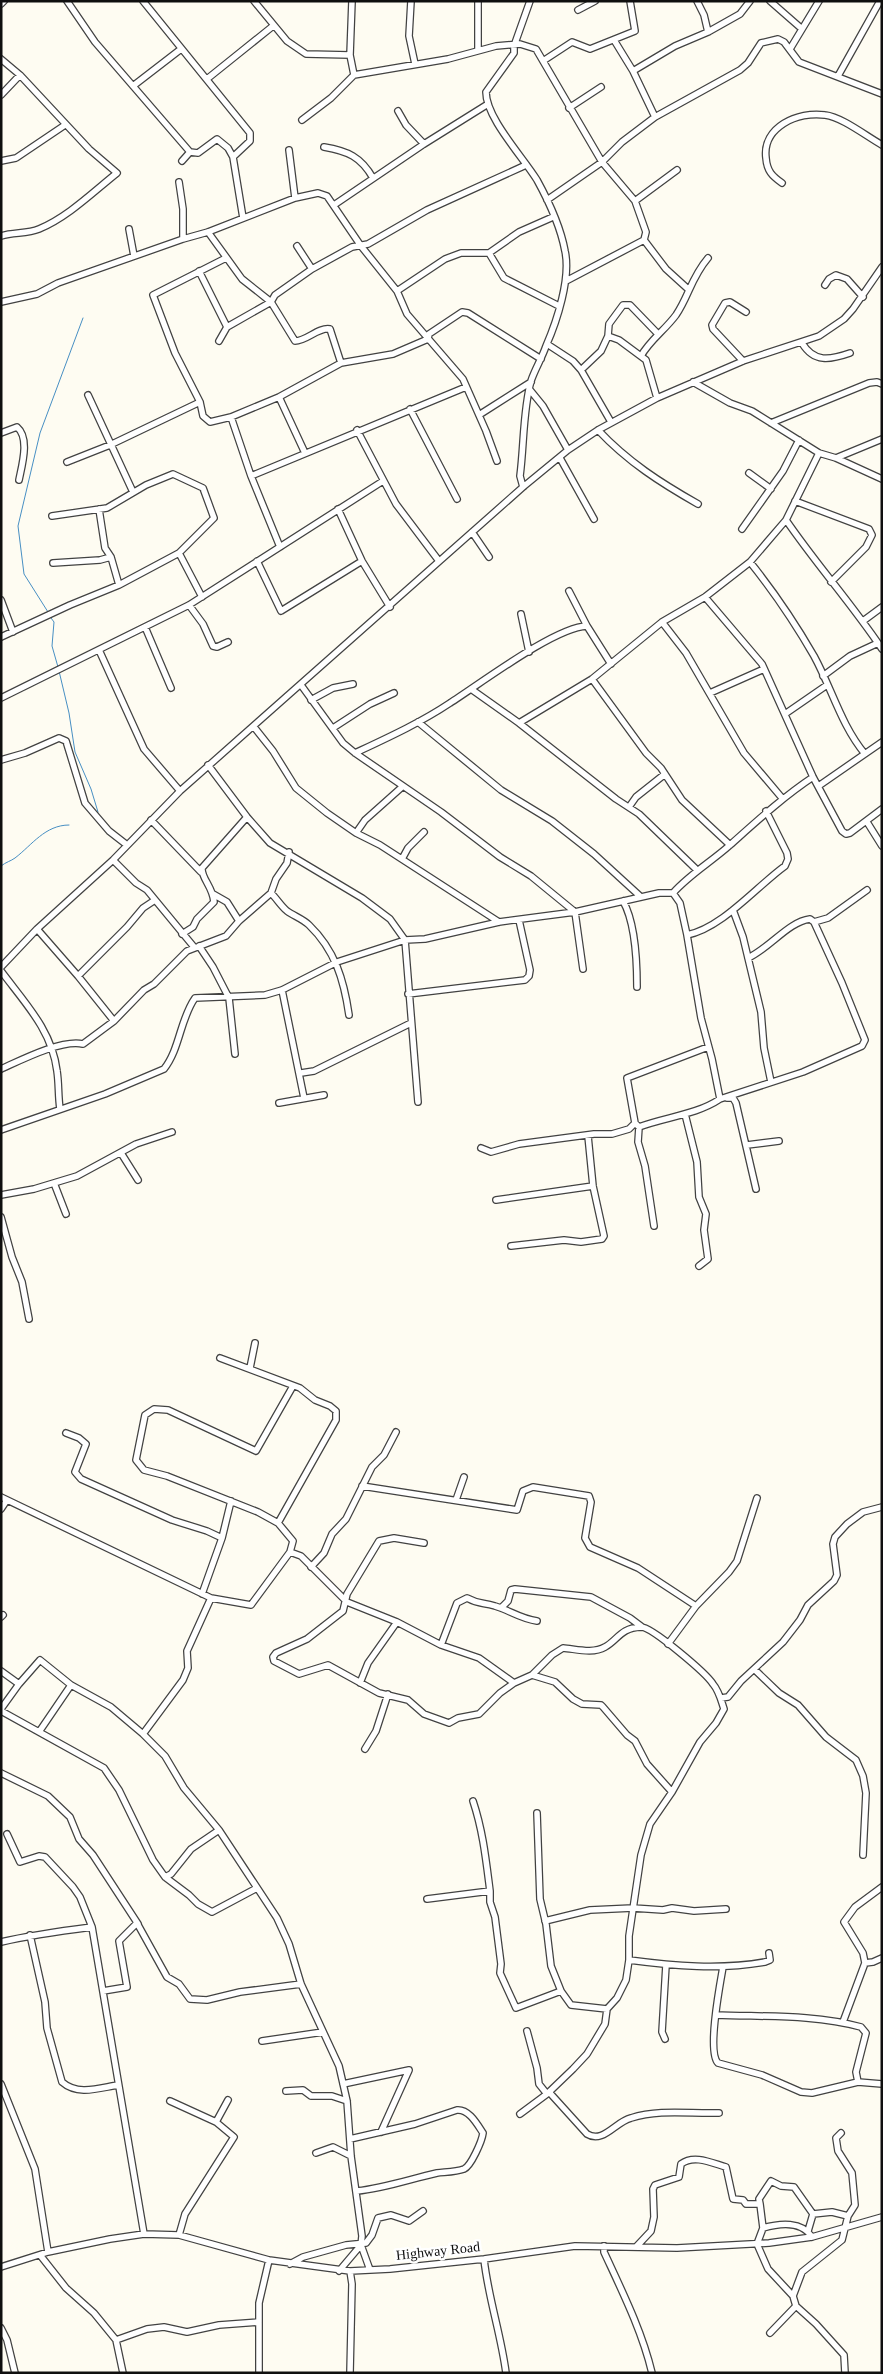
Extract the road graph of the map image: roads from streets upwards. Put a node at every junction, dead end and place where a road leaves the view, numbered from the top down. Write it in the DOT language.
graph roads {
  1 [pos="4,1"];
  2 [pos="67,1"];
  3 [pos="143,1"];
  4 [pos="254,1"];
  5 [pos="352,1"];
  6 [pos="411,1"];
  7 [pos="478,1"];
  8 [pos="530,1"];
  9 [pos="595,1"];
  10 [pos="630,1"];
  11 [pos="697,1"];
  12 [pos="750,1"];
  13 [pos="770,1"];
  14 [pos="819,1"];
  15 [pos="880,1"];
  16 [pos="1,4"];
  17 [pos="578,10"];
  18 [pos="273,26"];
  19 [pos="802,30"];
  20 [pos="708,32"];
  21 [pos="614,40"];
  22 [pos="514,46"];
  23 [pos="182,49"];
  24 [pos="790,49"];
  25 [pos="478,50"];
  26 [pos="350,55"];
  27 [pos="1,59"];
  28 [pos="543,61"];
  29 [pos="415,64"];
  30 [pos="633,71"];
  31 [pos="20,75"];
  32 [pos="354,75"];
  33 [pos="838,76"];
  34 [pos="207,79"];
  35 [pos="133,86"];
  36 [pos="600,87"];
  37 [pos="882,94"];
  38 [pos="1,95"];
  39 [pos="488,104"];
  40 [pos="569,108"];
  41 [pos="398,111"];
  42 [pos="655,117"];
  43 [pos="302,120"];
  44 [pos="65,125"];
  45 [pos="424,144"];
  46 [pos="882,146"];
  47 [pos="324,147"];
  48 [pos="289,150"];
  49 [pos="190,152"];
  50 [pos="233,157"];
  51 [pos="1,161"];
  52 [pos="182,161"];
  53 [pos="602,162"];
  54 [pos="526,165"];
  55 [pos="677,170"];
  56 [pos="373,178"];
  57 [pos="179,182"];
  58 [pos="782,183"];
  59 [pos="295,198"];
  60 [pos="547,200"];
  61 [pos="635,201"];
  62 [pos="334,205"];
  63 [pos="553,217"];
  64 [pos="244,218"];
  65 [pos="129,229"];
  66 [pos="208,232"];
  67 [pos="1,236"];
  68 [pos="183,239"];
  69 [pos="644,240"];
  70 [pos="297,246"];
  71 [pos="361,246"];
  72 [pos="489,253"];
  73 [pos="134,256"];
  74 [pos="226,258"];
  75 [pos="708,258"];
  76 [pos="882,267"];
  77 [pos="312,269"];
  78 [pos="199,271"];
  79 [pos="566,280"];
  80 [pos="825,285"];
  81 [pos="688,288"];
  82 [pos="397,291"];
  83 [pos="863,297"];
  84 [pos="1,302"];
  85 [pos="271,302"];
  86 [pos="558,306"];
  87 [pos="746,312"];
  88 [pos="227,327"];
  89 [pos="658,334"];
  90 [pos="608,336"];
  91 [pos="428,339"];
  92 [pos="219,342"];
  93 [pos="802,343"];
  94 [pos="547,344"];
  95 [pos="850,353"];
  96 [pos="641,356"];
  97 [pos="541,359"];
  98 [pos="743,361"];
  99 [pos="342,363"];
  100 [pos="581,370"];
  101 [pos="882,376"];
  102 [pos="531,382"];
  103 [pos="693,382"];
  104 [pos="879,383"];
  105 [pos="466,387"];
  106 [pos="530,390"];
  107 [pos="88,395"];
  108 [pos="279,397"];
  109 [pos="657,398"];
  110 [pos="200,402"];
  111 [pos="410,409"];
  112 [pos="479,415"];
  113 [pos="231,417"];
  114 [pos="611,422"];
  115 [pos="771,423"];
  116 [pos="358,430"];
  117 [pos="598,430"];
  118 [pos="2,431"];
  119 [pos="882,439"];
  120 [pos="799,440"];
  121 [pos="110,445"];
  122 [pos="568,450"];
  123 [pos="305,453"];
  124 [pos="819,453"];
  125 [pos="560,458"];
  126 [pos="836,458"];
  127 [pos="497,461"];
  128 [pos="67,462"];
  129 [pos="750,473"];
  130 [pos="251,476"];
  131 [pos="882,479"];
  132 [pos="19,480"];
  133 [pos="383,481"];
  134 [pos="523,487"];
  135 [pos="771,489"];
  136 [pos="133,492"];
  137 [pos="457,500"];
  138 [pos="795,501"];
  139 [pos="698,504"];
  140 [pos="99,508"];
  141 [pos="338,509"];
  142 [pos="52,516"];
  143 [pos="594,519"];
  144 [pos="786,520"];
  145 [pos="742,529"];
  146 [pos="472,532"];
  147 [pos="280,547"];
  148 [pos="179,553"];
  149 [pos="110,557"];
  150 [pos="489,558"];
  151 [pos="258,561"];
  152 [pos="362,561"];
  153 [pos="439,561"];
  154 [pos="750,562"];
  155 [pos="54,563"];
  156 [pos="831,582"];
  157 [pos="119,585"];
  158 [pos="569,592"];
  159 [pos="202,597"];
  160 [pos="705,597"];
  161 [pos="1,600"];
  162 [pos="189,605"];
  163 [pos="390,607"];
  164 [pos="882,607"];
  165 [pos="521,614"];
  166 [pos="863,621"];
  167 [pos="662,622"];
  168 [pos="587,626"];
  169 [pos="145,627"];
  170 [pos="13,632"];
  171 [pos="1,637"];
  172 [pos="228,642"];
  173 [pos="878,643"];
  174 [pos="882,649"];
  175 [pos="99,650"];
  176 [pos="529,652"];
  177 [pos="611,664"];
  178 [pos="764,669"];
  179 [pos="823,676"];
  180 [pos="592,679"];
  181 [pos="353,684"];
  182 [pos="301,685"];
  183 [pos="827,685"];
  184 [pos="171,688"];
  185 [pos="471,689"];
  186 [pos="394,692"];
  187 [pos="710,693"];
  188 [pos="1,698"];
  189 [pos="311,700"];
  190 [pos="785,714"];
  191 [pos="418,722"];
  192 [pos="519,723"];
  193 [pos="254,727"];
  194 [pos="332,728"];
  195 [pos="882,742"];
  196 [pos="355,753"];
  197 [pos="865,754"];
  198 [pos="1,760"];
  199 [pos="208,765"];
  200 [pos="665,774"];
  201 [pos="814,776"];
  202 [pos="820,786"];
  203 [pos="402,787"];
  204 [pos="180,791"];
  205 [pos="782,798"];
  206 [pos="629,807"];
  207 [pos="882,809"];
  208 [pos="766,811"];
  209 [pos="247,817"];
  210 [pos="151,820"];
  211 [pos="867,822"];
  212 [pos="424,832"];
  213 [pos="356,833"];
  214 [pos="126,845"];
  215 [pos="730,845"];
  216 [pos="882,846"];
  217 [pos="288,852"];
  218 [pos="402,859"];
  219 [pos="113,860"];
  220 [pos="697,870"];
  221 [pos="201,872"];
  222 [pos="867,890"];
  223 [pos="271,893"];
  224 [pos="673,893"];
  225 [pos="213,894"];
  226 [pos="641,897"];
  227 [pos="155,900"];
  228 [pos="623,902"];
  229 [pos="733,910"];
  230 [pos="574,912"];
  231 [pos="520,920"];
  232 [pos="239,921"];
  233 [pos="499,922"];
  234 [pos="814,922"];
  235 [pos="36,929"];
  236 [pos="182,934"];
  237 [pos="687,935"];
  238 [pos="404,940"];
  239 [pos="194,946"];
  240 [pos="748,958"];
  241 [pos="337,962"];
  242 [pos="1,967"];
  243 [pos="583,969"];
  244 [pos="1,971"];
  245 [pos="78,976"];
  246 [pos="637,987"];
  247 [pos="282,990"];
  248 [pos="408,994"];
  249 [pos="229,998"];
  250 [pos="349,1015"];
  251 [pos="114,1021"];
  252 [pos="411,1024"];
  253 [pos="708,1047"];
  254 [pos="52,1049"];
  255 [pos="235,1054"];
  256 [pos="1,1069"];
  257 [pos="301,1073"];
  258 [pos="771,1082"];
  259 [pos="324,1095"];
  260 [pos="304,1098"];
  261 [pos="720,1099"];
  262 [pos="418,1102"];
  263 [pos="279,1103"];
  264 [pos="60,1109"];
  265 [pos="684,1114"];
  266 [pos="637,1125"];
  267 [pos="1,1130"];
  268 [pos="172,1132"];
  269 [pos="588,1136"];
  270 [pos="779,1141"];
  271 [pos="746,1145"];
  272 [pos="481,1148"];
  273 [pos="121,1153"];
  274 [pos="138,1180"];
  275 [pos="54,1183"];
  276 [pos="593,1186"];
  277 [pos="756,1189"];
  278 [pos="1,1195"];
  279 [pos="496,1200"];
  280 [pos="66,1214"];
  281 [pos="1,1217"];
  282 [pos="654,1226"];
  283 [pos="511,1246"];
  284 [pos="699,1266"];
  285 [pos="29,1319"];
  286 [pos="255,1343"];
  287 [pos="220,1358"];
  288 [pos="250,1368"];
  289 [pos="293,1386"];
  290 [pos="396,1432"];
  291 [pos="66,1433"];
  292 [pos="464,1477"];
  293 [pos="362,1486"];
  294 [pos="757,1498"];
  295 [pos="4,1499"];
  296 [pos="456,1500"];
  297 [pos="231,1501"];
  298 [pos="882,1507"];
  299 [pos="1,1509"];
  300 [pos="278,1523"];
  301 [pos="222,1538"];
  302 [pos="424,1543"];
  303 [pos="290,1552"];
  304 [pos="311,1567"];
  305 [pos="202,1594"];
  306 [pos="211,1598"];
  307 [pos="347,1602"];
  308 [pos="696,1606"];
  309 [pos="501,1608"];
  310 [pos="537,1621"];
  311 [pos="398,1622"];
  312 [pos="642,1627"];
  313 [pos="668,1644"];
  314 [pos="441,1645"];
  315 [pos="754,1669"];
  316 [pos="1,1671"];
  317 [pos="532,1675"];
  318 [pos="360,1683"];
  319 [pos="514,1683"];
  320 [pos="19,1684"];
  321 [pos="71,1685"];
  322 [pos="388,1694"];
  323 [pos="720,1698"];
  324 [pos="1,1710"];
  325 [pos="40,1732"];
  326 [pos="143,1734"];
  327 [pos="365,1748"];
  328 [pos="1,1773"];
  329 [pos="672,1792"];
  330 [pos="473,1801"];
  331 [pos="537,1813"];
  332 [pos="219,1830"];
  333 [pos="7,1834"];
  334 [pos="864,1855"];
  335 [pos="165,1877"];
  336 [pos="882,1887"];
  337 [pos="258,1888"];
  338 [pos="490,1891"];
  339 [pos="427,1899"];
  340 [pos="633,1908"];
  341 [pos="726,1909"];
  342 [pos="545,1921"];
  343 [pos="92,1927"];
  344 [pos="30,1935"];
  345 [pos="1,1942"];
  346 [pos="769,1953"];
  347 [pos="882,1958"];
  348 [pos="629,1960"];
  349 [pos="865,1963"];
  350 [pos="666,1965"];
  351 [pos="722,1967"];
  352 [pos="171,1979"];
  353 [pos="301,1984"];
  354 [pos="103,1991"];
  355 [pos="561,1991"];
  356 [pos="607,2010"];
  357 [pos="716,2015"];
  358 [pos="843,2022"];
  359 [pos="527,2031"];
  360 [pos="323,2032"];
  361 [pos="666,2039"];
  362 [pos="262,2041"];
  363 [pos="858,2082"];
  364 [pos="1,2084"];
  365 [pos="343,2084"];
  366 [pos="882,2084"];
  367 [pos="118,2085"];
  368 [pos="286,2090"];
  369 [pos="548,2093"];
  370 [pos="228,2100"];
  371 [pos="170,2101"];
  372 [pos="347,2101"];
  373 [pos="720,2113"];
  374 [pos="520,2114"];
  375 [pos="216,2122"];
  376 [pos="381,2132"];
  377 [pos="841,2133"];
  378 [pos="350,2140"];
  379 [pos="316,2152"];
  380 [pos="351,2156"];
  381 [pos="357,2192"];
  382 [pos="760,2204"];
  383 [pos="423,2212"];
  384 [pos="813,2214"];
  385 [pos="848,2216"];
  386 [pos="882,2217"];
  387 [pos="763,2228"];
  388 [pos="844,2229"];
  389 [pos="808,2231"];
  390 [pos="144,2234"];
  391 [pos="179,2235"];
  392 [pos="812,2237"];
  393 [pos="757,2244"];
  394 [pos="361,2245"];
  395 [pos="604,2246"];
  396 [pos="636,2247"];
  397 [pos="48,2252"];
  398 [pos="40,2255"];
  399 [pos="484,2259"];
  400 [pos="270,2260"];
  401 [pos="289,2264"];
  402 [pos="1,2267"];
  403 [pos="370,2270"];
  404 [pos="339,2271"];
  405 [pos="350,2271"];
  406 [pos="793,2296"];
  407 [pos="796,2306"];
  408 [pos="259,2322"];
  409 [pos="1,2328"];
  410 [pos="770,2333"];
  411 [pos="116,2340"];
  412 [pos="15,2373"];
  413 [pos="123,2373"];
  414 [pos="258,2373"];
  415 [pos="350,2373"];
  416 [pos="506,2373"];
  417 [pos="652,2373"];
  418 [pos="845,2373"];
  1 -- 16 [label="street"];
  2 -- 35 [label="street"];
  3 -- 23 [label="street"];
  4 -- 18 [label="street"];
  5 -- 26 [label="street"];
  6 -- 29 [label="street"];
  7 -- 25 [label="street"];
  8 -- 22 [label="street"];
  9 -- 17 [label="street"];
  10 -- 21 [label="street"];
  11 -- 20 [label="street"];
  12 -- 20 [label="street"];
  13 -- 19 [label="street"];
  14 -- 19 [label="street"];
  15 -- 33 [label="street"];
  18 -- 26 [label="street"];
  18 -- 34 [label="street"];
  19 -- 24 [label="street"];
  20 -- 30 [label="street"];
  21 -- 28 [label="street"];
  21 -- 30 [label="street"];
  22 -- 25 [label="street"];
  22 -- 28 [label="street"];
  22 -- 39 [label="street"];
  23 -- 34 [label="street"];
  23 -- 35 [label="street"];
  24 -- 33 [label="street"];
  24 -- 42 [label="street"];
  25 -- 29 [label="street"];
  26 -- 32 [label="street"];
  27 -- 31 [label="street"];
  28 -- 40 [label="street"];
  29 -- 32 [label="street"];
  30 -- 42 [label="street"];
  31 -- 38 [label="street"];
  31 -- 44 [label="street"];
  32 -- 43 [label="street"];
  33 -- 37 [label="street"];
  34 -- 50 [label="street"];
  35 -- 49 [label="street"];
  36 -- 40 [label="street"];
  39 -- 45 [label="street"];
  39 -- 54 [label="street"];
  40 -- 53 [label="street"];
  41 -- 45 [label="street"];
  42 -- 53 [label="street"];
  44 -- 51 [label="street"];
  44 -- 67 [label="street"];
  45 -- 56 [label="street"];
  46 -- 58 [label="street"];
  47 -- 56 [label="street"];
  48 -- 59 [label="street"];
  49 -- 50 [label="street"];
  49 -- 52 [label="street"];
  50 -- 64 [label="street"];
  53 -- 60 [label="street"];
  53 -- 61 [label="street"];
  54 -- 60 [label="street"];
  54 -- 71 [label="street"];
  55 -- 61 [label="street"];
  56 -- 62 [label="street"];
  57 -- 68 [label="street"];
  59 -- 62 [label="street"];
  59 -- 64 [label="street"];
  60 -- 63 [label="street"];
  61 -- 69 [label="street"];
  62 -- 71 [label="street"];
  63 -- 72 [label="street"];
  63 -- 79 [label="street"];
  64 -- 66 [label="street"];
  65 -- 73 [label="street"];
  66 -- 68 [label="street"];
  66 -- 74 [label="street"];
  68 -- 73 [label="street"];
  69 -- 79 [label="street"];
  69 -- 81 [label="street"];
  70 -- 77 [label="street"];
  71 -- 77 [label="street"];
  71 -- 82 [label="street"];
  72 -- 82 [label="street"];
  72 -- 86 [label="street"];
  73 -- 84 [label="street"];
  74 -- 78 [label="street"];
  74 -- 85 [label="street"];
  75 -- 81 [label="street"];
  76 -- 83 [label="street"];
  77 -- 85 [label="street"];
  78 -- 88 [label="street"];
  78 -- 110 [label="street"];
  79 -- 86 [label="street"];
  80 -- 83 [label="street"];
  81 -- 89 [label="street"];
  82 -- 91 [label="street"];
  83 -- 93 [label="street"];
  85 -- 88 [label="street"];
  85 -- 99 [label="street"];
  86 -- 94 [label="street"];
  87 -- 98 [label="street"];
  88 -- 92 [label="street"];
  89 -- 90 [label="street"];
  89 -- 96 [label="street"];
  90 -- 96 [label="street"];
  90 -- 100 [label="street"];
  91 -- 97 [label="street"];
  91 -- 99 [label="street"];
  91 -- 105 [label="street"];
  93 -- 95 [label="street"];
  93 -- 98 [label="street"];
  94 -- 97 [label="street"];
  94 -- 100 [label="street"];
  96 -- 109 [label="street"];
  97 -- 102 [label="street"];
  98 -- 103 [label="street"];
  99 -- 108 [label="street"];
  100 -- 114 [label="street"];
  101 -- 104 [label="street"];
  102 -- 106 [label="street"];
  102 -- 112 [label="street"];
  103 -- 109 [label="street"];
  103 -- 115 [label="street"];
  104 -- 115 [label="street"];
  105 -- 111 [label="street"];
  105 -- 112 [label="street"];
  106 -- 122 [label="street"];
  106 -- 134 [label="street"];
  107 -- 121 [label="street"];
  108 -- 113 [label="street"];
  108 -- 123 [label="street"];
  109 -- 114 [label="street"];
  110 -- 113 [label="street"];
  110 -- 121 [label="street"];
  111 -- 116 [label="street"];
  111 -- 137 [label="street"];
  112 -- 127 [label="street"];
  113 -- 130 [label="street"];
  114 -- 117 [label="street"];
  115 -- 120 [label="street"];
  116 -- 123 [label="street"];
  116 -- 133 [label="street"];
  117 -- 122 [label="street"];
  117 -- 139 [label="street"];
  118 -- 132 [label="street"];
  119 -- 126 [label="street"];
  120 -- 124 [label="street"];
  120 -- 135 [label="street"];
  121 -- 128 [label="street"];
  121 -- 136 [label="street"];
  122 -- 125 [label="street"];
  123 -- 130 [label="street"];
  124 -- 126 [label="street"];
  124 -- 138 [label="street"];
  125 -- 134 [label="street"];
  125 -- 143 [label="street"];
  126 -- 131 [label="street"];
  129 -- 135 [label="street"];
  130 -- 147 [label="street"];
  133 -- 141 [label="street"];
  133 -- 153 [label="street"];
  134 -- 146 [label="street"];
  135 -- 145 [label="street"];
  136 -- 140 [label="street"];
  136 -- 148 [label="street"];
  138 -- 144 [label="street"];
  138 -- 156 [label="street"];
  140 -- 142 [label="street"];
  140 -- 149 [label="street"];
  141 -- 147 [label="street"];
  141 -- 152 [label="street"];
  144 -- 154 [label="street"];
  144 -- 156 [label="street"];
  146 -- 150 [label="street"];
  146 -- 153 [label="street"];
  147 -- 151 [label="street"];
  148 -- 157 [label="street"];
  148 -- 159 [label="street"];
  149 -- 155 [label="street"];
  149 -- 157 [label="street"];
  151 -- 152 [label="street"];
  151 -- 159 [label="street"];
  152 -- 163 [label="street"];
  153 -- 163 [label="street"];
  154 -- 160 [label="street"];
  154 -- 179 [label="street"];
  156 -- 166 [label="street"];
  157 -- 170 [label="street"];
  158 -- 168 [label="street"];
  159 -- 162 [label="street"];
  160 -- 167 [label="street"];
  160 -- 178 [label="street"];
  161 -- 170 [label="street"];
  162 -- 169 [label="street"];
  162 -- 172 [label="street"];
  163 -- 182 [label="street"];
  164 -- 166 [label="street"];
  165 -- 176 [label="street"];
  166 -- 173 [label="street"];
  167 -- 177 [label="street"];
  167 -- 187 [label="street"];
  168 -- 176 [label="street"];
  168 -- 177 [label="street"];
  169 -- 175 [label="street"];
  169 -- 184 [label="street"];
  170 -- 171 [label="street"];
  173 -- 174 [label="street"];
  173 -- 179 [label="street"];
  175 -- 188 [label="street"];
  175 -- 204 [label="street"];
  176 -- 185 [label="street"];
  177 -- 180 [label="street"];
  178 -- 187 [label="street"];
  178 -- 190 [label="street"];
  179 -- 183 [label="street"];
  180 -- 192 [label="street"];
  180 -- 200 [label="street"];
  181 -- 189 [label="street"];
  182 -- 189 [label="street"];
  182 -- 193 [label="street"];
  183 -- 190 [label="street"];
  183 -- 197 [label="street"];
  185 -- 191 [label="street"];
  185 -- 192 [label="street"];
  186 -- 194 [label="street"];
  187 -- 205 [label="street"];
  189 -- 194 [label="street"];
  190 -- 201 [label="street"];
  191 -- 196 [label="street"];
  191 -- 226 [label="street"];
  192 -- 206 [label="street"];
  193 -- 199 [label="street"];
  193 -- 213 [label="street"];
  194 -- 196 [label="street"];
  195 -- 197 [label="street"];
  196 -- 203 [label="street"];
  197 -- 202 [label="street"];
  198 -- 214 [label="street"];
  199 -- 204 [label="street"];
  199 -- 209 [label="street"];
  200 -- 206 [label="street"];
  200 -- 215 [label="street"];
  201 -- 202 [label="street"];
  201 -- 205 [label="street"];
  202 -- 211 [label="street"];
  203 -- 213 [label="street"];
  203 -- 230 [label="street"];
  204 -- 210 [label="street"];
  205 -- 208 [label="street"];
  206 -- 220 [label="street"];
  207 -- 211 [label="street"];
  208 -- 215 [label="street"];
  208 -- 229 [label="street"];
  209 -- 217 [label="street"];
  209 -- 221 [label="street"];
  210 -- 214 [label="street"];
  210 -- 221 [label="street"];
  211 -- 216 [label="street"];
  212 -- 218 [label="street"];
  213 -- 218 [label="street"];
  214 -- 219 [label="street"];
  215 -- 220 [label="street"];
  217 -- 223 [label="street"];
  217 -- 238 [label="street"];
  218 -- 233 [label="street"];
  219 -- 227 [label="street"];
  219 -- 235 [label="street"];
  220 -- 224 [label="street"];
  221 -- 225 [label="street"];
  222 -- 234 [label="street"];
  223 -- 232 [label="street"];
  223 -- 241 [label="street"];
  224 -- 226 [label="street"];
  224 -- 237 [label="street"];
  225 -- 232 [label="street"];
  225 -- 236 [label="street"];
  226 -- 228 [label="street"];
  227 -- 236 [label="street"];
  227 -- 245 [label="street"];
  228 -- 230 [label="street"];
  228 -- 246 [label="street"];
  229 -- 237 [label="street"];
  229 -- 240 [label="street"];
  230 -- 231 [label="street"];
  230 -- 243 [label="street"];
  231 -- 233 [label="street"];
  231 -- 248 [label="street"];
  232 -- 239 [label="street"];
  233 -- 238 [label="street"];
  234 -- 240 [label="street"];
  234 -- 258 [label="street"];
  235 -- 242 [label="street"];
  235 -- 245 [label="street"];
  236 -- 239 [label="street"];
  237 -- 253 [label="street"];
  238 -- 241 [label="street"];
  238 -- 248 [label="street"];
  239 -- 249 [label="street"];
  239 -- 251 [label="street"];
  240 -- 258 [label="street"];
  241 -- 247 [label="street"];
  241 -- 250 [label="street"];
  244 -- 254 [label="street"];
  245 -- 251 [label="street"];
  247 -- 249 [label="street"];
  247 -- 257 [label="street"];
  248 -- 252 [label="street"];
  249 -- 255 [label="street"];
  249 -- 264 [label="street"];
  251 -- 254 [label="street"];
  252 -- 257 [label="street"];
  252 -- 262 [label="street"];
  253 -- 261 [label="street"];
  253 -- 266 [label="street"];
  254 -- 256 [label="street"];
  254 -- 264 [label="street"];
  257 -- 260 [label="street"];
  258 -- 261 [label="street"];
  259 -- 260 [label="street"];
  260 -- 263 [label="street"];
  261 -- 265 [label="street"];
  261 -- 271 [label="street"];
  264 -- 267 [label="street"];
  265 -- 266 [label="street"];
  265 -- 284 [label="street"];
  266 -- 269 [label="street"];
  266 -- 282 [label="street"];
  268 -- 273 [label="street"];
  269 -- 272 [label="street"];
  269 -- 276 [label="street"];
  270 -- 271 [label="street"];
  271 -- 277 [label="street"];
  273 -- 274 [label="street"];
  273 -- 275 [label="street"];
  275 -- 278 [label="street"];
  275 -- 280 [label="street"];
  276 -- 279 [label="street"];
  276 -- 283 [label="street"];
  281 -- 285 [label="street"];
  286 -- 288 [label="street"];
  287 -- 288 [label="street"];
  288 -- 289 [label="street"];
  289 -- 297 [label="street"];
  289 -- 300 [label="street"];
  290 -- 293 [label="street"];
  291 -- 301 [label="street"];
  292 -- 296 [label="street"];
  293 -- 296 [label="street"];
  293 -- 304 [label="street"];
  294 -- 308 [label="street"];
  295 -- 299 [label="street"];
  295 -- 305 [label="street"];
  296 -- 308 [label="street"];
  297 -- 300 [label="street"];
  297 -- 301 [label="street"];
  298 -- 315 [label="street"];
  300 -- 303 [label="street"];
  301 -- 305 [label="street"];
  302 -- 307 [label="street"];
  303 -- 304 [label="street"];
  303 -- 306 [label="street"];
  304 -- 307 [label="street"];
  305 -- 306 [label="street"];
  306 -- 326 [label="street"];
  307 -- 311 [label="street"];
  307 -- 318 [label="street"];
  308 -- 313 [label="street"];
  309 -- 310 [label="street"];
  309 -- 312 [label="street"];
  309 -- 314 [label="street"];
  311 -- 314 [label="street"];
  311 -- 318 [label="street"];
  312 -- 313 [label="street"];
  312 -- 317 [label="street"];
  313 -- 323 [label="street"];
  314 -- 319 [label="street"];
  315 -- 323 [label="street"];
  315 -- 334 [label="street"];
  316 -- 320 [label="street"];
  317 -- 319 [label="street"];
  317 -- 329 [label="street"];
  318 -- 322 [label="street"];
  319 -- 322 [label="street"];
  320 -- 321 [label="street"];
  320 -- 324 [label="street"];
  321 -- 325 [label="street"];
  321 -- 326 [label="street"];
  322 -- 327 [label="street"];
  323 -- 329 [label="street"];
  324 -- 325 [label="street"];
  325 -- 335 [label="street"];
  326 -- 332 [label="street"];
  328 -- 352 [label="street"];
  329 -- 340 [label="street"];
  330 -- 338 [label="street"];
  331 -- 342 [label="street"];
  332 -- 335 [label="street"];
  332 -- 337 [label="street"];
  333 -- 343 [label="street"];
  335 -- 337 [label="street"];
  336 -- 349 [label="street"];
  337 -- 353 [label="street"];
  338 -- 339 [label="street"];
  338 -- 355 [label="street"];
  340 -- 341 [label="street"];
  340 -- 342 [label="street"];
  340 -- 348 [label="street"];
  342 -- 355 [label="street"];
  343 -- 344 [label="street"];
  343 -- 354 [label="street"];
  344 -- 345 [label="street"];
  344 -- 367 [label="street"];
  346 -- 351 [label="street"];
  347 -- 349 [label="street"];
  348 -- 350 [label="street"];
  348 -- 356 [label="street"];
  349 -- 358 [label="street"];
  350 -- 351 [label="street"];
  350 -- 361 [label="street"];
  351 -- 357 [label="street"];
  352 -- 353 [label="street"];
  352 -- 354 [label="street"];
  353 -- 360 [label="street"];
  354 -- 367 [label="street"];
  355 -- 356 [label="street"];
  356 -- 369 [label="street"];
  357 -- 358 [label="street"];
  357 -- 363 [label="street"];
  358 -- 363 [label="street"];
  359 -- 369 [label="street"];
  360 -- 362 [label="street"];
  360 -- 365 [label="street"];
  363 -- 366 [label="street"];
  364 -- 397 [label="street"];
  365 -- 372 [label="street"];
  365 -- 376 [label="street"];
  367 -- 390 [label="street"];
  368 -- 372 [label="street"];
  369 -- 373 [label="street"];
  369 -- 374 [label="street"];
  370 -- 375 [label="street"];
  371 -- 375 [label="street"];
  372 -- 378 [label="street"];
  375 -- 391 [label="street"];
  376 -- 378 [label="street"];
  376 -- 381 [label="street"];
  377 -- 385 [label="street"];
  378 -- 380 [label="street"];
  379 -- 380 [label="street"];
  380 -- 381 [label="street"];
  381 -- 394 [label="street"];
  382 -- 384 [label="street"];
  382 -- 387 [label="street"];
  382 -- 396 [label="street"];
  383 -- 394 [label="street"];
  384 -- 385 [label="street"];
  384 -- 389 [label="street"];
  385 -- 388 [label="street"];
  386 -- 388 [label="street, Highway Road"];
  387 -- 389 [label="street"];
  387 -- 393 [label="street"];
  388 -- 392 [label="street, Highway Road"];
  388 -- 406 [label="street"];
  389 -- 392 [label="street"];
  390 -- 391 [label="street, Highway Road"];
  390 -- 397 [label="street, Highway Road"];
  391 -- 400 [label="street, Highway Road"];
  392 -- 393 [label="street, Highway Road"];
  393 -- 396 [label="street, Highway Road"];
  393 -- 406 [label="street"];
  394 -- 401 [label="street"];
  394 -- 403 [label="street"];
  394 -- 404 [label="street"];
  395 -- 396 [label="street, Highway Road"];
  395 -- 399 [label="street, Highway Road"];
  395 -- 417 [label="street"];
  397 -- 398 [label="street, Highway Road"];
  398 -- 402 [label="street, Highway Road"];
  398 -- 411 [label="street"];
  399 -- 403 [label="street, Highway Road"];
  399 -- 416 [label="street"];
  400 -- 401 [label="street, Highway Road"];
  400 -- 408 [label="street"];
  401 -- 404 [label="street, Highway Road"];
  403 -- 405 [label="street, Highway Road"];
  404 -- 405 [label="street, Highway Road"];
  405 -- 415 [label="street"];
  406 -- 407 [label="street"];
  407 -- 410 [label="street"];
  407 -- 418 [label="street"];
  408 -- 411 [label="street"];
  408 -- 414 [label="street"];
  409 -- 412 [label="street"];
  411 -- 413 [label="street"];
}
